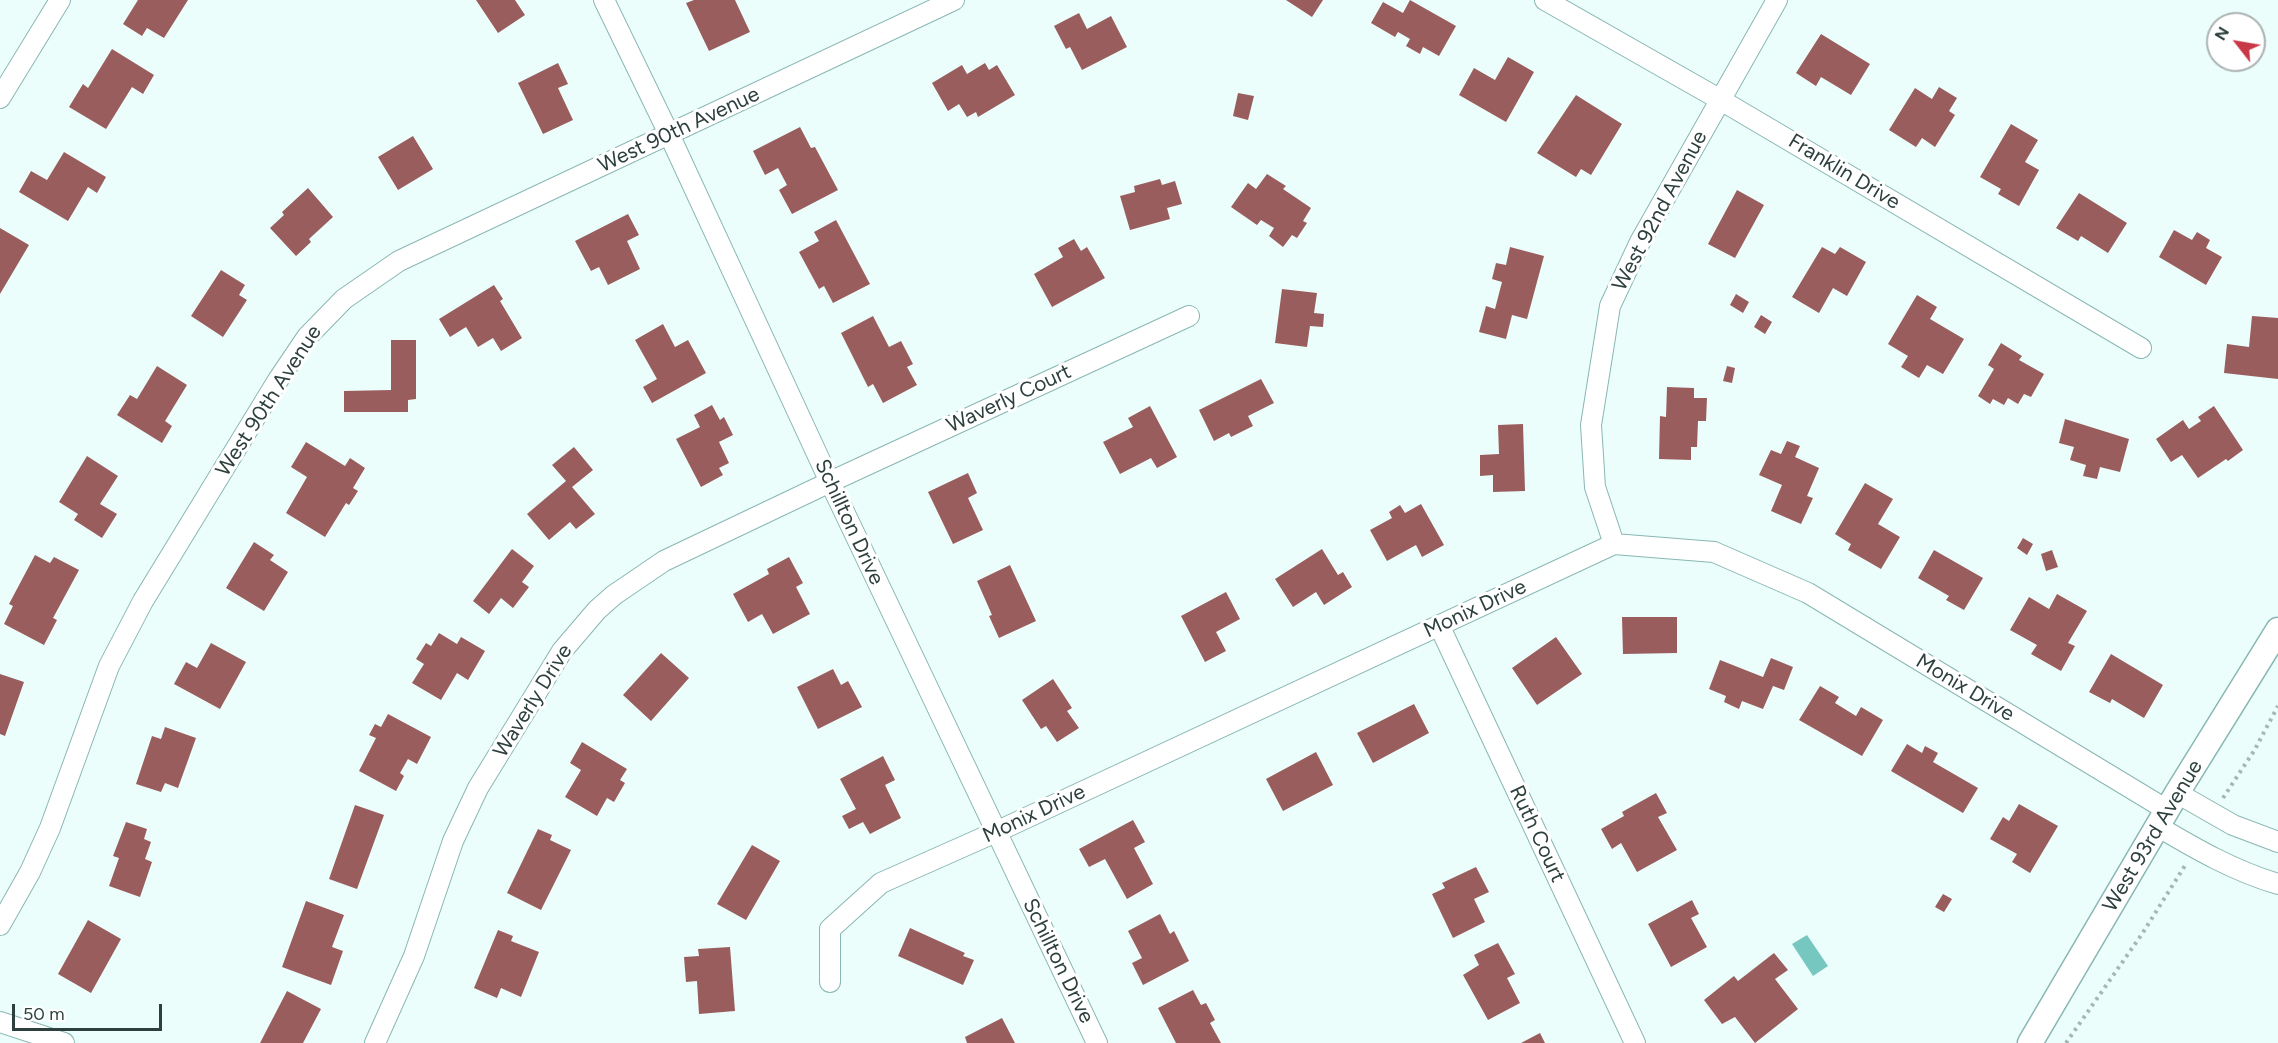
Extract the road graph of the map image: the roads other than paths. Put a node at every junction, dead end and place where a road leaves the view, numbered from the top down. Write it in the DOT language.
graph roads {
  1 [pos="60,0"];
  2 [pos="604,0"];
  3 [pos="954,0"];
  4 [pos="1545,0"];
  5 [pos="1777,0"];
  6 [pos="0,98"];
  7 [pos="1719,99"];
  8 [pos="669,135"];
  9 [pos="1189,316"];
  10 [pos="2141,348"];
  11 [pos="830,482"];
  12 [pos="1614,544"];
  13 [pos="1439,625"];
  14 [pos="2278,630"];
  15 [pos="2167,810"];
  16 [pos="996,832"];
  17 [pos="2278,842"];
  18 [pos="2278,884"];
  19 [pos="0,926"];
  20 [pos="830,982"];
  21 [pos="0,1022"];
  22 [pos="64,1043"];
  23 [pos="375,1043"];
  24 [pos="1097,1043"];
  25 [pos="1635,1043"];
  26 [pos="2030,1043"];
  1 -- 6 [label="street"];
  2 -- 8 [label="street, Schillton Drive"];
  3 -- 8 [label="street, West 90th Avenue"];
  4 -- 7 [label="street, Franklin Drive"];
  5 -- 7 [label="street, West 92nd Avenue"];
  7 -- 10 [label="street, Franklin Drive"];
  7 -- 12 [label="street, West 92nd Avenue"];
  8 -- 11 [label="street, Schillton Drive"];
  8 -- 19 [label="street, West 90th Avenue"];
  9 -- 11 [label="street, Waverly Court"];
  11 -- 16 [label="street, Schillton Drive"];
  11 -- 23 [label="street, Waverly Drive"];
  12 -- 13 [label="street, Monix Drive"];
  12 -- 15 [label="street, Monix Drive"];
  13 -- 16 [label="street, Monix Drive"];
  13 -- 25 [label="street, Ruth Court"];
  14 -- 15 [label="street, West 93rd Avenue"];
  15 -- 17 [label="street"];
  15 -- 18 [label="street"];
  15 -- 26 [label="street, West 93rd Avenue"];
  16 -- 20 [label="street, Monix Drive"];
  16 -- 24 [label="street, Schillton Drive"];
  21 -- 22 [label="street"];
}
